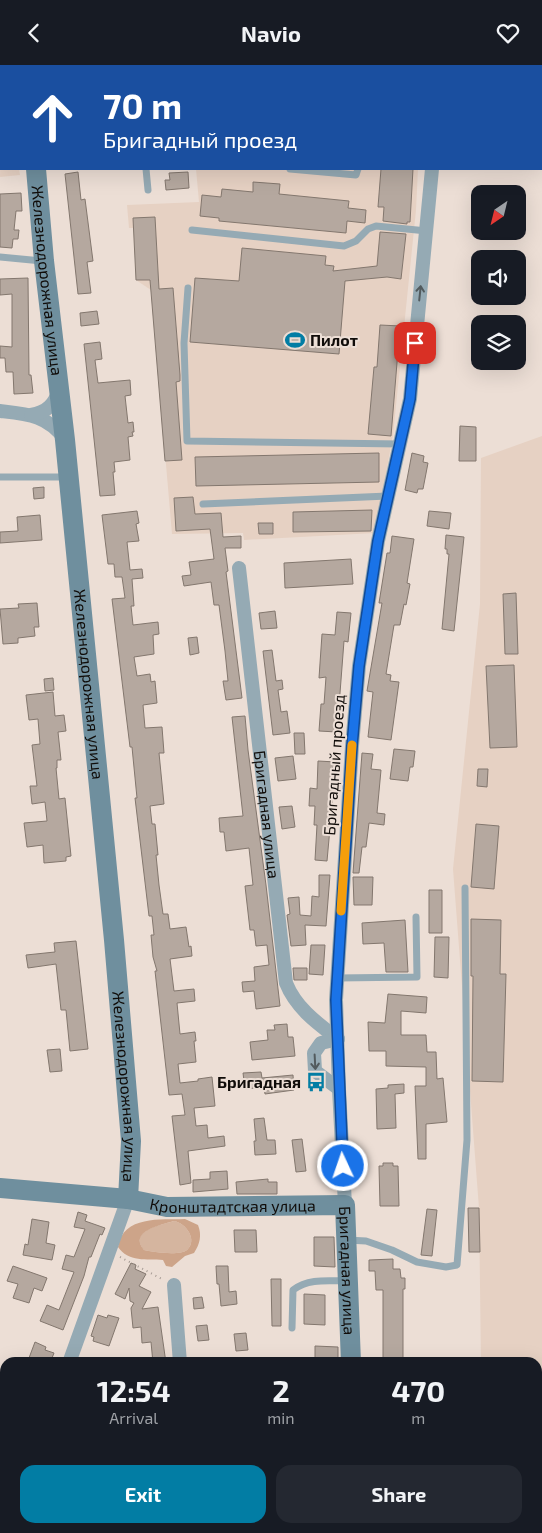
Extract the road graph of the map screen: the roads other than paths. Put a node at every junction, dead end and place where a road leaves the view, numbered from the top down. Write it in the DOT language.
graph roads {
  1 [pos="36,170"];
  2 [pos="146,170"];
  3 [pos="301,170"];
  4 [pos="358,170"];
  5 [pos="432,170"];
  6 [pos="148,190"];
  7 [pos="192,230"];
  8 [pos="427,231"];
  9 [pos="0,257"];
  10 [pos="44,261"];
  11 [pos="188,288"];
  12 [pos="60,389"];
  13 [pos="0,411"];
  14 [pos="31,415"];
  15 [pos="65,440"];
  16 [pos="400,444"];
  17 [pos="0,477"];
  18 [pos="69,477"];
  19 [pos="388,496"];
  20 [pos="204,504"];
  21 [pos="239,568"];
  22 [pos="465,887"];
  23 [pos="416,917"];
  24 [pos="337,978"];
  25 [pos="338,1039"];
  26 [pos="339,1089"];
  27 [pos="0,1188"];
  28 [pos="128,1199"];
  29 [pos="345,1205"];
  30 [pos="346,1240"];
  31 [pos="348,1281"];
  32 [pos="174,1285"];
  33 [pos="292,1328"];
  34 [pos="71,1357"];
  35 [pos="180,1357"];
  36 [pos="351,1357"];
  1 -- 10 [label="street, Железнодорожная улица"];
  2 -- 6 [label="lane"];
  3 -- 4 [label="lane"];
  5 -- 8 [label="street"];
  7 -- 8 [label="lane"];
  16 -- 8 [label="street, one-way"];
  9 -- 10 [label="lane"];
  10 -- 12 [label="street, Железнодорожная улица"];
  11 -- 16 [label="lane"];
  12 -- 14 [label="street"];
  12 -- 15 [label="street, Железнодорожная улица"];
  13 -- 14 [label="street"];
  14 -- 15 [label="street"];
  15 -- 18 [label="street, Железнодорожная улица"];
  16 -- 19 [label="street"];
  17 -- 18 [label="lane"];
  18 -- 28 [label="street, Железнодорожная улица"];
  19 -- 20 [label="lane"];
  19 -- 24 [label="street, Бригадный проезд"];
  21 -- 25 [label="street, Бригадная улица"];
  22 -- 30 [label="lane"];
  23 -- 24 [label="lane"];
  24 -- 25 [label="street, Бригадный проезд"];
  25 -- 26 [label="street, Бригадная улица"];
  25 -- 26 [label="street, one-way"];
  26 -- 29 [label="street, Бригадная улица"];
  27 -- 28 [label="street, Кронштадтская улица"];
  28 -- 29 [label="street, Кронштадтская улица"];
  28 -- 34 [label="street"];
  29 -- 30 [label="street, Бригадная улица"];
  30 -- 31 [label="street, Бригадная улица"];
  31 -- 33 [label="lane"];
  31 -- 36 [label="street, Бригадная улица"];
  32 -- 35 [label="street"];
}
